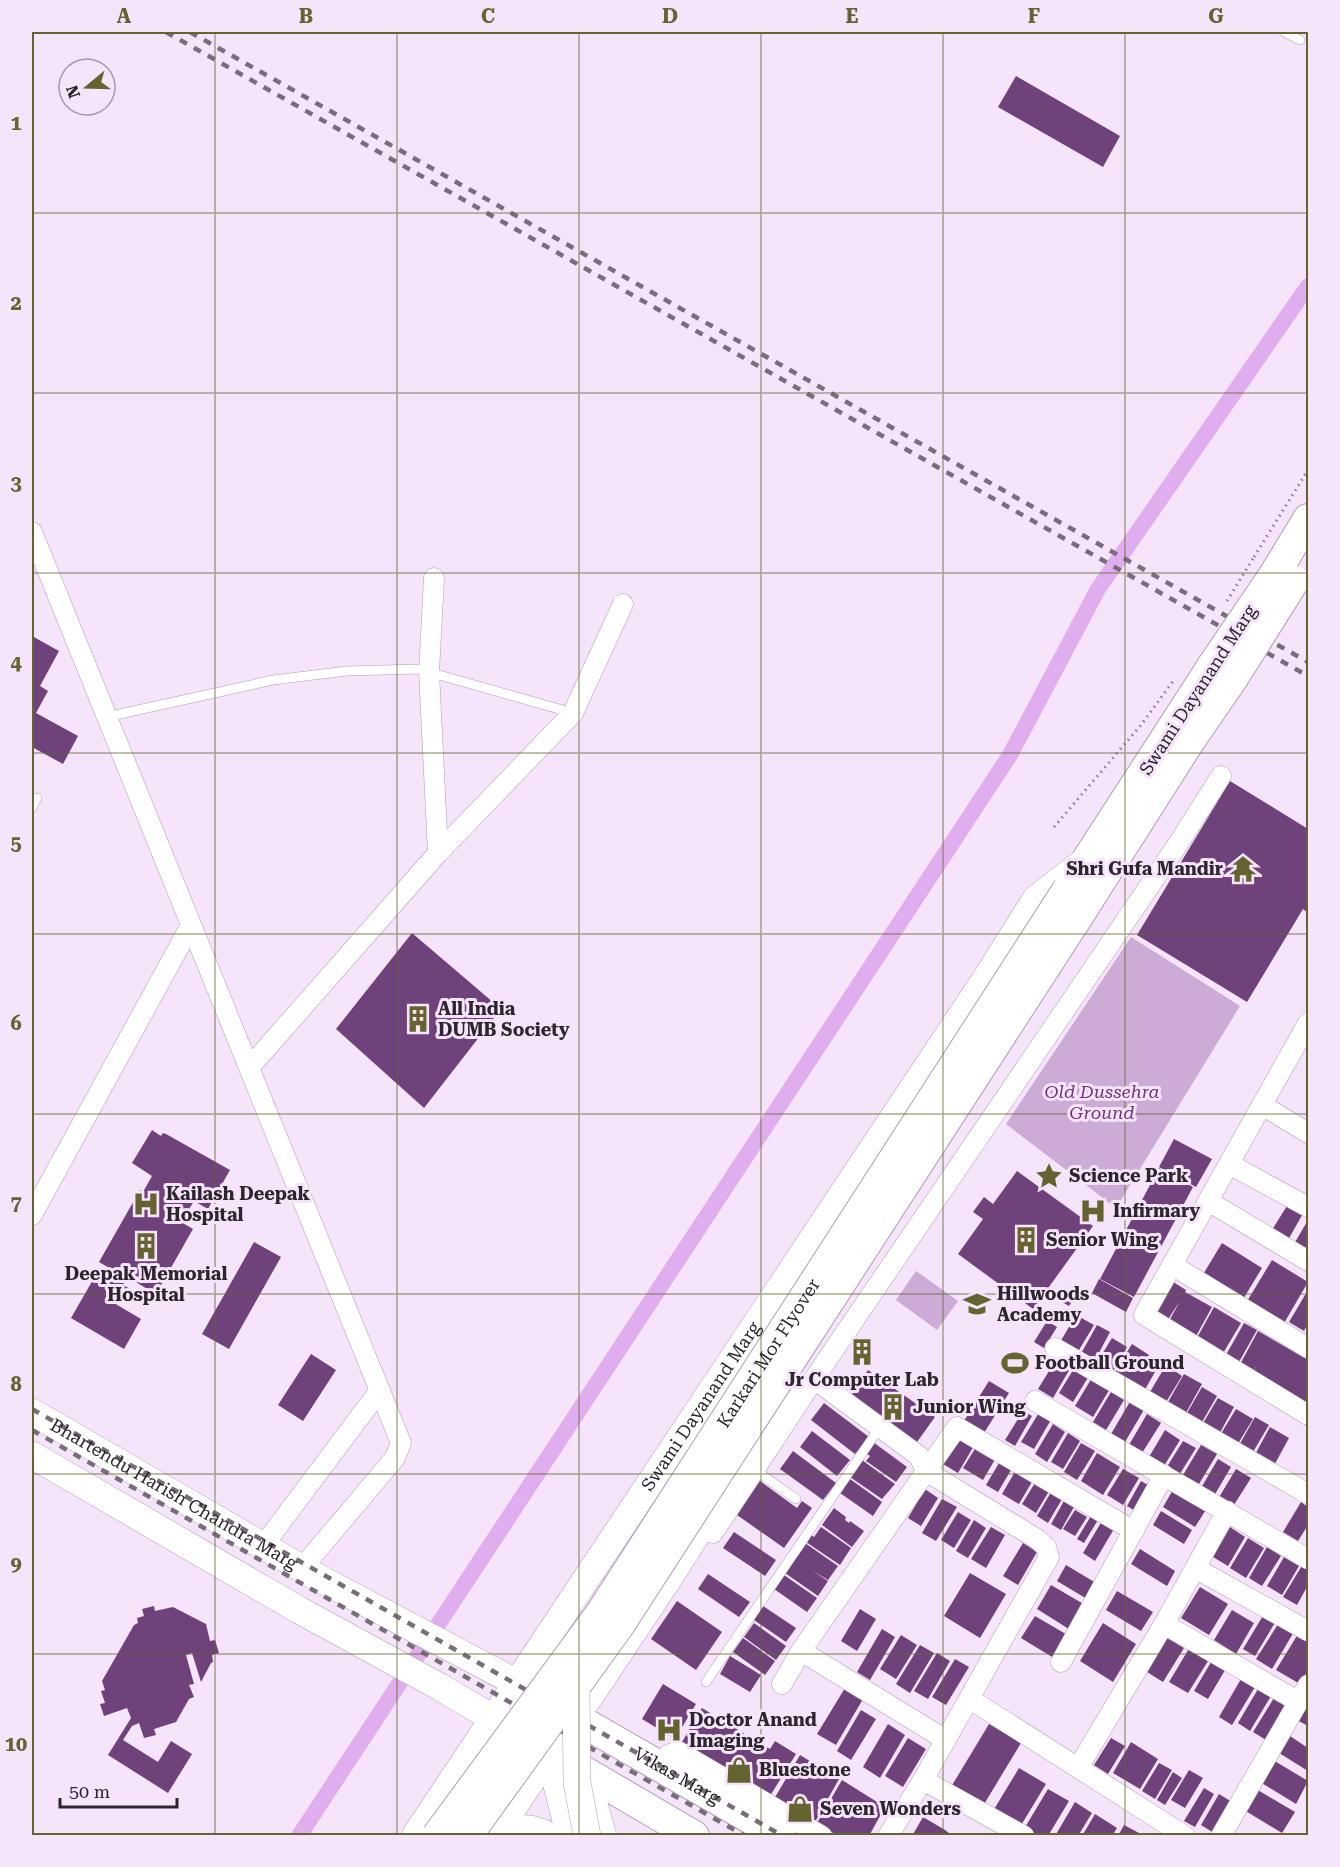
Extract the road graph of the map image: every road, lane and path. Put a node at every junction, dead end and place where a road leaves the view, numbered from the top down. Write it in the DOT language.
graph roads {
  1 [pos="1284,32"];
  2 [pos="1300,40"];
  3 [pos="1308,470"];
  4 [pos="1308,519"];
  5 [pos="32,532"];
  6 [pos="1283,568"];
  7 [pos="434,578"];
  8 [pos="623,604"];
  9 [pos="429,672"];
  10 [pos="1175,679"];
  11 [pos="573,713"];
  12 [pos="106,717"];
  13 [pos="1221,776"];
  14 [pos="37,798"];
  15 [pos="32,808"];
  16 [pos="1054,827"];
  17 [pos="438,853"];
  18 [pos="1094,870"];
  19 [pos="1076,898"];
  20 [pos="191,925"];
  21 [pos="1308,1023"];
  22 [pos="249,1068"];
  23 [pos="1262,1105"];
  24 [pos="1308,1131"];
  25 [pos="1229,1164"];
  26 [pos="1208,1201"];
  27 [pos="1308,1206"];
  28 [pos="33,1207"];
  29 [pos="1308,1261"];
  30 [pos="1172,1265"];
  31 [pos="1055,1348"];
  32 [pos="1308,1348"];
  33 [pos="814,1379"];
  34 [pos="380,1390"];
  35 [pos="1035,1401"];
  36 [pos="32,1412"];
  37 [pos="1308,1415"];
  38 [pos="880,1427"];
  39 [pos="32,1455"];
  40 [pos="755,1470"];
  41 [pos="926,1471"];
  42 [pos="1164,1475"];
  43 [pos="1308,1494"];
  44 [pos="796,1499"];
  45 [pos="1227,1511"];
  46 [pos="1134,1531"];
  47 [pos="263,1546"];
  48 [pos="1308,1558"];
  49 [pos="1195,1568"];
  50 [pos="309,1572"];
  51 [pos="667,1581"];
  52 [pos="1164,1624"];
  53 [pos="1308,1631"];
  54 [pos="801,1651"];
  55 [pos="1061,1662"];
  56 [pos="516,1681"];
  57 [pos="706,1682"];
  58 [pos="576,1684"];
  59 [pos="782,1684"];
  60 [pos="1304,1694"];
  61 [pos="970,1699"];
  62 [pos="492,1717"];
  63 [pos="573,1717"];
  64 [pos="946,1740"];
  65 [pos="549,1754"];
  66 [pos="659,1765"];
  67 [pos="1077,1768"];
  68 [pos="585,1772"];
  69 [pos="923,1779"];
  70 [pos="415,1836"];
  71 [pos="437,1836"];
  72 [pos="467,1836"];
  73 [pos="494,1836"];
  74 [pos="500,1836"];
  75 [pos="549,1836"];
  76 [pos="570,1836"];
  77 [pos="587,1836"];
  78 [pos="603,1836"];
  79 [pos="694,1836"];
  80 [pos="781,1836"];
  81 [pos="822,1836"];
  82 [pos="888,1836"];
  83 [pos="1024,1836"];
  84 [pos="1185,1836"];
  85 [pos="1221,1836"];
  1 -- 2 [label="lane"];
  3 -- 6 [label="path"];
  4 -- 6 [label="main road, Swami Dayanand Marg"];
  5 -- 12 [label="street"];
  6 -- 18 [label="main road, Swami Dayanand Marg, bridge"];
  7 -- 9 [label="street"];
  8 -- 11 [label="street"];
  9 -- 11 [label="lane"];
  9 -- 12 [label="lane"];
  9 -- 17 [label="street"];
  10 -- 16 [label="path"];
  11 -- 17 [label="street"];
  12 -- 20 [label="street"];
  13 -- 33 [label="street"];
  14 -- 15 [label="lane"];
  17 -- 22 [label="street"];
  18 -- 19 [label="main road, Karkari Mor Flyover"];
  18 -- 51 [label="main road"];
  18 -- 56 [label="main road, Swami Dayanand Marg"];
  19 -- 58 [label="main road, Karkari Mor Flyover, bridge"];
  19 -- 71 [label="main road, Karkari Mor Flyover, bridge"];
  20 -- 22 [label="street"];
  20 -- 28 [label="street"];
  21 -- 23 [label="street"];
  22 -- 34 [label="street"];
  23 -- 24 [label="street"];
  23 -- 25 [label="street"];
  25 -- 26 [label="street"];
  25 -- 27 [label="street"];
  26 -- 29 [label="street"];
  26 -- 30 [label="street"];
  30 -- 32 [label="street"];
  30 -- 37 [label="street"];
  31 -- 43 [label="street"];
  33 -- 38 [label="street"];
  33 -- 40 [label="street"];
  34 -- 47 [label="street"];
  34 -- 50 [label="street"];
  35 -- 42 [label="street"];
  36 -- 47 [label="main road, Bhartendu Harish Chandra Marg"];
  38 -- 41 [label="street"];
  38 -- 57 [label="lane"];
  39 -- 62 [label="main road, Bhartendu Harish Chandra Marg"];
  40 -- 44 [label="lane"];
  40 -- 51 [label="street"];
  41 -- 46 [label="street"];
  41 -- 54 [label="street"];
  41 -- 61 [label="street"];
  42 -- 45 [label="street"];
  42 -- 46 [label="street"];
  45 -- 48 [label="street"];
  45 -- 49 [label="street"];
  46 -- 55 [label="street"];
  47 -- 50 [label="main road, Bhartendu Harish Chandra Marg"];
  49 -- 52 [label="street"];
  49 -- 53 [label="street"];
  50 -- 56 [label="main road, Bhartendu Harish Chandra Marg"];
  51 -- 63 [label="main road"];
  52 -- 60 [label="street"];
  52 -- 67 [label="street"];
  54 -- 59 [label="street"];
  54 -- 64 [label="street"];
  56 -- 62 [label="main road, Swami Dayanand Marg"];
  56 -- 63 [label="main road"];
  58 -- 72 [label="main road, Karkari Mor Flyover, bridge"];
  58 -- 77 [label="main road, bridge"];
  60 -- 85 [label="street"];
  61 -- 64 [label="street"];
  61 -- 67 [label="street"];
  62 -- 65 [label="main road"];
  62 -- 70 [label="main road, Swami Dayanand Marg"];
  63 -- 65 [label="main road"];
  63 -- 66 [label="main road, Vikas Marg"];
  64 -- 69 [label="street"];
  65 -- 68 [label="main road"];
  65 -- 73 [label="main road"];
  65 -- 76 [label="main road"];
  66 -- 80 [label="main road, Vikas Marg"];
  66 -- 81 [label="street"];
  67 -- 84 [label="street"];
  68 -- 78 [label="main road"];
  68 -- 79 [label="main road"];
  69 -- 82 [label="street"];
  69 -- 83 [label="street"];
  74 -- 75 [label="main road"];
}
